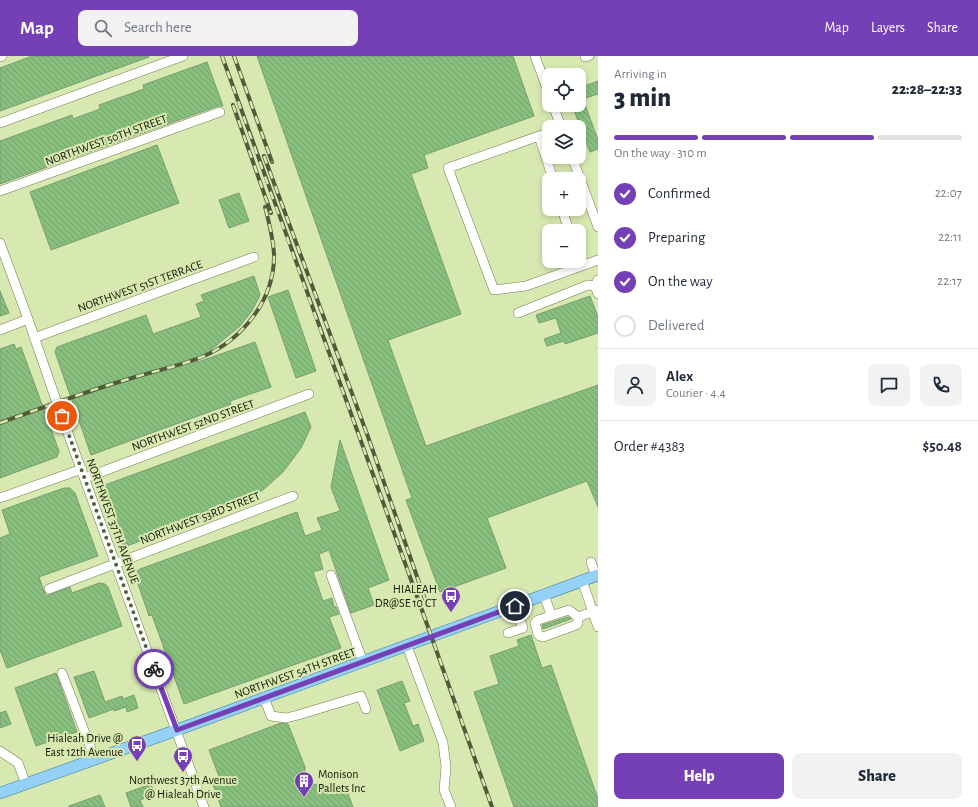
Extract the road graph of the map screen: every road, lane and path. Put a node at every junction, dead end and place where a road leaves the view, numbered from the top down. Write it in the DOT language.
graph roads {
  1 [pos="183,56"];
  2 [pos="535,56"];
  3 [pos="542,75"];
  4 [pos="220,112"];
  5 [pos="0,123"];
  6 [pos="542,135"];
  7 [pos="539,136"];
  8 [pos="575,164"];
  9 [pos="551,172"];
  10 [pos="0,191"];
  11 [pos="598,228"];
  12 [pos="0,243"];
  13 [pos="254,257"];
  14 [pos="598,260"];
  15 [pos="586,263"];
  16 [pos="570,268"];
  17 [pos="597,287"];
  18 [pos="518,313"];
  19 [pos="28,319"];
  20 [pos="0,330"];
  21 [pos="34,338"];
  22 [pos="309,394"];
  23 [pos="83,474"];
  24 [pos="293,496"];
  25 [pos="0,498"];
  26 [pos="591,562"];
  27 [pos="116,563"];
  28 [pos="331,575"];
  29 [pos="597,575"];
  30 [pos="582,580"];
  31 [pos="49,589"];
  32 [pos="544,594"];
  33 [pos="515,606"];
  34 [pos="595,611"];
  35 [pos="551,615"];
  36 [pos="578,617"];
  37 [pos="598,627"];
  38 [pos="508,633"];
  39 [pos="407,646"];
  40 [pos="363,662"];
  41 [pos="62,673"];
  42 [pos="264,697"];
  43 [pos="366,709"];
  44 [pos="177,730"];
  45 [pos="0,751"];
  46 [pos="95,759"];
  47 [pos="26,784"];
  48 [pos="0,793"];
  49 [pos="204,807"];
  50 [pos="451,807"];
  1 -- 5 [label="street"];
  2 -- 3 [label="street"];
  4 -- 10 [label="street, NORTHWEST 50TH STREET"];
  6 -- 7 [label="street"];
  7 -- 9 [label="street"];
  7 -- 16 [label="street"];
  8 -- 11 [label="street"];
  12 -- 19 [label="street, NORTHWEST 37TH AVENUE"];
  13 -- 21 [label="street, NORTHWEST 51ST TERRACE"];
  14 -- 15 [label="street"];
  17 -- 18 [label="street"];
  19 -- 20 [label="street"];
  19 -- 21 [label="street, NORTHWEST 37TH AVENUE"];
  21 -- 23 [label="street, NORTHWEST 37TH AVENUE"];
  22 -- 23 [label="street, NORTHWEST 52ND STREET"];
  23 -- 25 [label="street, NORTHWEST 52ND STREET"];
  23 -- 27 [label="street, NORTHWEST 37TH AVENUE"];
  24 -- 27 [label="street, NORTHWEST 53RD STREET"];
  26 -- 29 [label="street"];
  27 -- 31 [label="street, NORTHWEST 53RD STREET"];
  27 -- 44 [label="street, NORTHWEST 37TH AVENUE"];
  28 -- 40 [label="street"];
  29 -- 30 [label="main road, NORTHWEST 54TH STREET"];
  30 -- 32 [label="main road, NORTHWEST 54TH STREET"];
  30 -- 34 [label="street"];
  32 -- 33 [label="main road, NORTHWEST 54TH STREET"];
  32 -- 35 [label="street"];
  33 -- 38 [label="street"];
  33 -- 39 [label="main road, NORTHWEST 54TH STREET"];
  34 -- 36 [label="street"];
  34 -- 37 [label="street"];
  35 -- 36 [label="street"];
  35 -- 36 [label="street"];
  39 -- 40 [label="main road, NORTHWEST 54TH STREET"];
  39 -- 50 [label="street"];
  40 -- 42 [label="main road, NORTHWEST 54TH STREET"];
  41 -- 46 [label="street"];
  42 -- 43 [label="street"];
  42 -- 44 [label="main road, NORTHWEST 54TH STREET"];
  44 -- 46 [label="main road, NORTHWEST 54TH STREET"];
  44 -- 49 [label="street, NORTHWEST 37TH AVENUE"];
  45 -- 47 [label="street"];
  46 -- 47 [label="main road, NORTHWEST 54TH STREET"];
  47 -- 48 [label="main road, NORTHWEST 54TH STREET"];
}
